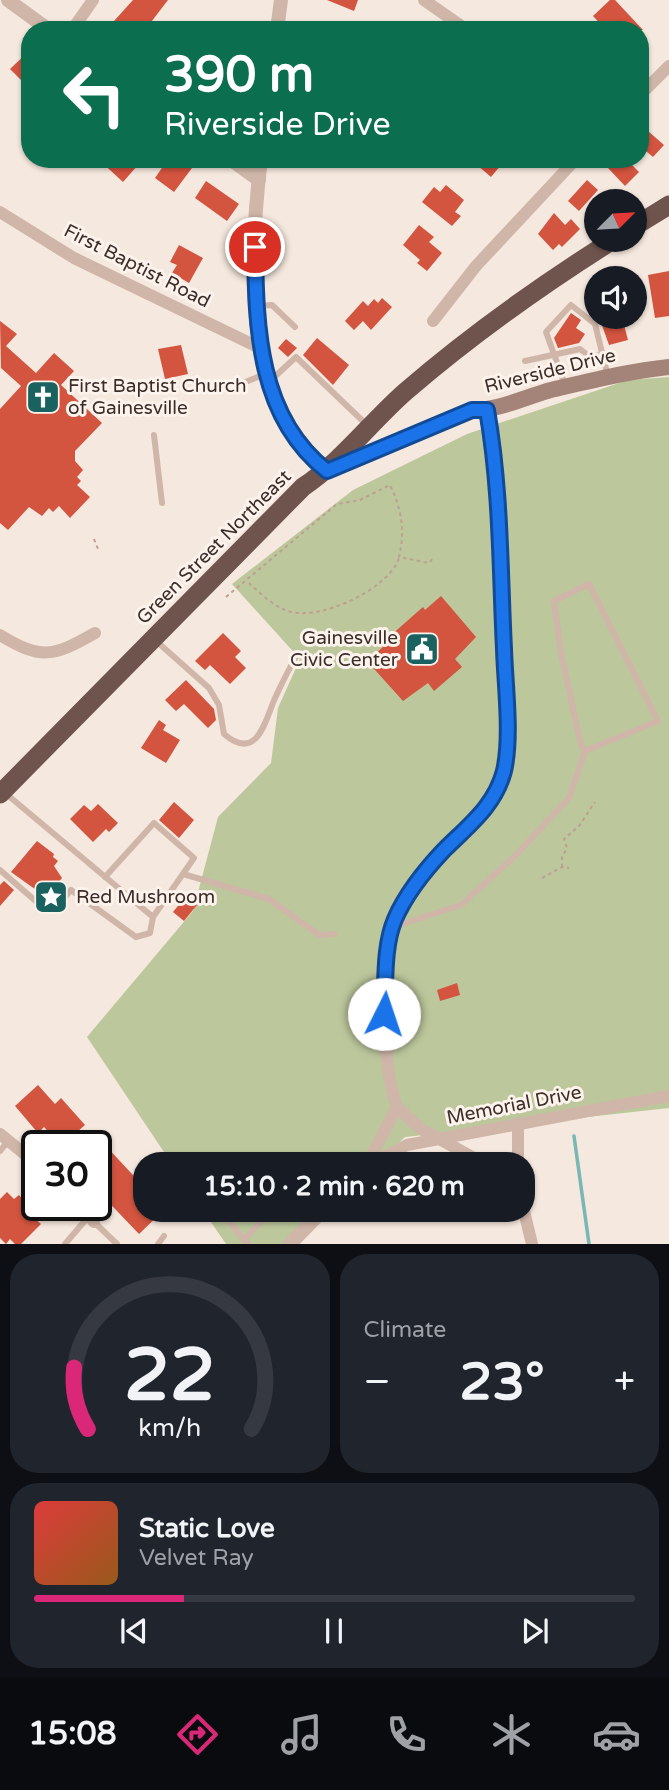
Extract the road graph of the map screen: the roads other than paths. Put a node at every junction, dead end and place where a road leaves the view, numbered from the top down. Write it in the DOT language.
graph roads {
  1 [pos="8,0"];
  2 [pos="93,0"];
  3 [pos="281,0"];
  4 [pos="424,0"];
  5 [pos="37,21"];
  6 [pos="78,21"];
  7 [pos="278,21"];
  8 [pos="454,21"];
  9 [pos="669,66"];
  10 [pos="649,86"];
  11 [pos="242,168"];
  12 [pos="260,168"];
  13 [pos="568,168"];
  14 [pos="259,180"];
  15 [pos="669,205"];
  16 [pos="0,212"];
  17 [pos="648,218"];
  18 [pos="594,252"];
  19 [pos="256,306"];
  20 [pos="433,321"];
  21 [pos="295,327"];
  22 [pos="260,348"];
  23 [pos="556,355"];
  24 [pos="604,355"];
  25 [pos="525,361"];
  26 [pos="669,367"];
  27 [pos="266,378"];
  28 [pos="608,378"];
  29 [pos="238,385"];
  30 [pos="566,387"];
  31 [pos="487,410"];
  32 [pos="369,427"];
  33 [pos="153,435"];
  34 [pos="327,471"];
  35 [pos="162,503"];
  36 [pos="94,633"];
  37 [pos="0,635"];
  38 [pos="154,639"];
  39 [pos="299,652"];
  40 [pos="586,751"];
  41 [pos="1,792"];
  42 [pos="0,870"];
  43 [pos="183,874"];
  44 [pos="105,877"];
  45 [pos="153,917"];
  46 [pos="391,928"];
  47 [pos="334,934"];
  48 [pos="669,1096"];
  49 [pos="397,1107"];
  50 [pos="518,1124"];
  51 [pos="5,1137"];
  52 [pos="439,1140"];
  53 [pos="21,1150"];
  54 [pos="0,1151"];
  55 [pos="375,1152"];
  56 [pos="393,1152"];
  57 [pos="462,1152"];
  58 [pos="518,1152"];
  59 [pos="83,1221"];
  60 [pos="95,1221"];
  61 [pos="229,1222"];
  62 [pos="261,1222"];
  63 [pos="311,1222"];
  64 [pos="527,1222"];
  65 [pos="164,1236"];
  66 [pos="246,1242"];
  67 [pos="65,1244"];
  68 [pos="117,1244"];
  69 [pos="158,1244"];
  70 [pos="290,1244"];
  71 [pos="532,1244"];
  1 -- 5 [label="street"];
  2 -- 6 [label="street"];
  3 -- 7 [label="street"];
  4 -- 8 [label="street"];
  9 -- 10 [label="street"];
  11 -- 14 [label="street"];
  12 -- 14 [label="street"];
  13 -- 20 [label="street"];
  14 -- 19 [label="street"];
  15 -- 17 [label="highway"];
  16 -- 22 [label="street, First Baptist Road"];
  18 -- 32 [label="highway, Green Street Northeast"];
  19 -- 21 [label="lane"];
  19 -- 22 [label="street"];
  22 -- 27 [label="street"];
  23 -- 24 [label="lane"];
  23 -- 24 [label="lane"];
  23 -- 25 [label="lane"];
  23 -- 30 [label="lane"];
  24 -- 28 [label="lane"];
  26 -- 28 [label="main road, Riverside Drive"];
  27 -- 29 [label="lane"];
  27 -- 32 [label="lane"];
  27 -- 34 [label="street"];
  28 -- 30 [label="main road, Riverside Drive"];
  30 -- 31 [label="main road, Riverside Drive"];
  31 -- 34 [label="main road, Riverside Drive"];
  31 -- 46 [label="street"];
  32 -- 34 [label="highway, Green Street Northeast"];
  33 -- 35 [label="lane"];
  34 -- 38 [label="highway, Green Street Northeast"];
  36 -- 37 [label="street"];
  38 -- 39 [label="lane"];
  38 -- 41 [label="highway, Green Street Northeast"];
  40 -- 40 [label="lane"];
  40 -- 46 [label="lane"];
  41 -- 44 [label="lane"];
  42 -- 45 [label="lane"];
  43 -- 44 [label="lane"];
  43 -- 45 [label="lane"];
  43 -- 47 [label="lane"];
  44 -- 45 [label="lane"];
  46 -- 49 [label="street"];
  48 -- 50 [label="street, Memorial Drive"];
  49 -- 52 [label="street"];
  49 -- 55 [label="street"];
  50 -- 52 [label="street, Memorial Drive"];
  50 -- 58 [label="street"];
  51 -- 53 [label="street"];
  51 -- 54 [label="lane"];
  52 -- 56 [label="street, Memorial Drive"];
  52 -- 57 [label="street"];
  59 -- 67 [label="lane"];
  60 -- 68 [label="lane"];
  61 -- 66 [label="lane"];
  62 -- 66 [label="lane"];
  63 -- 70 [label="street"];
  64 -- 71 [label="street"];
  65 -- 69 [label="lane"];
}
